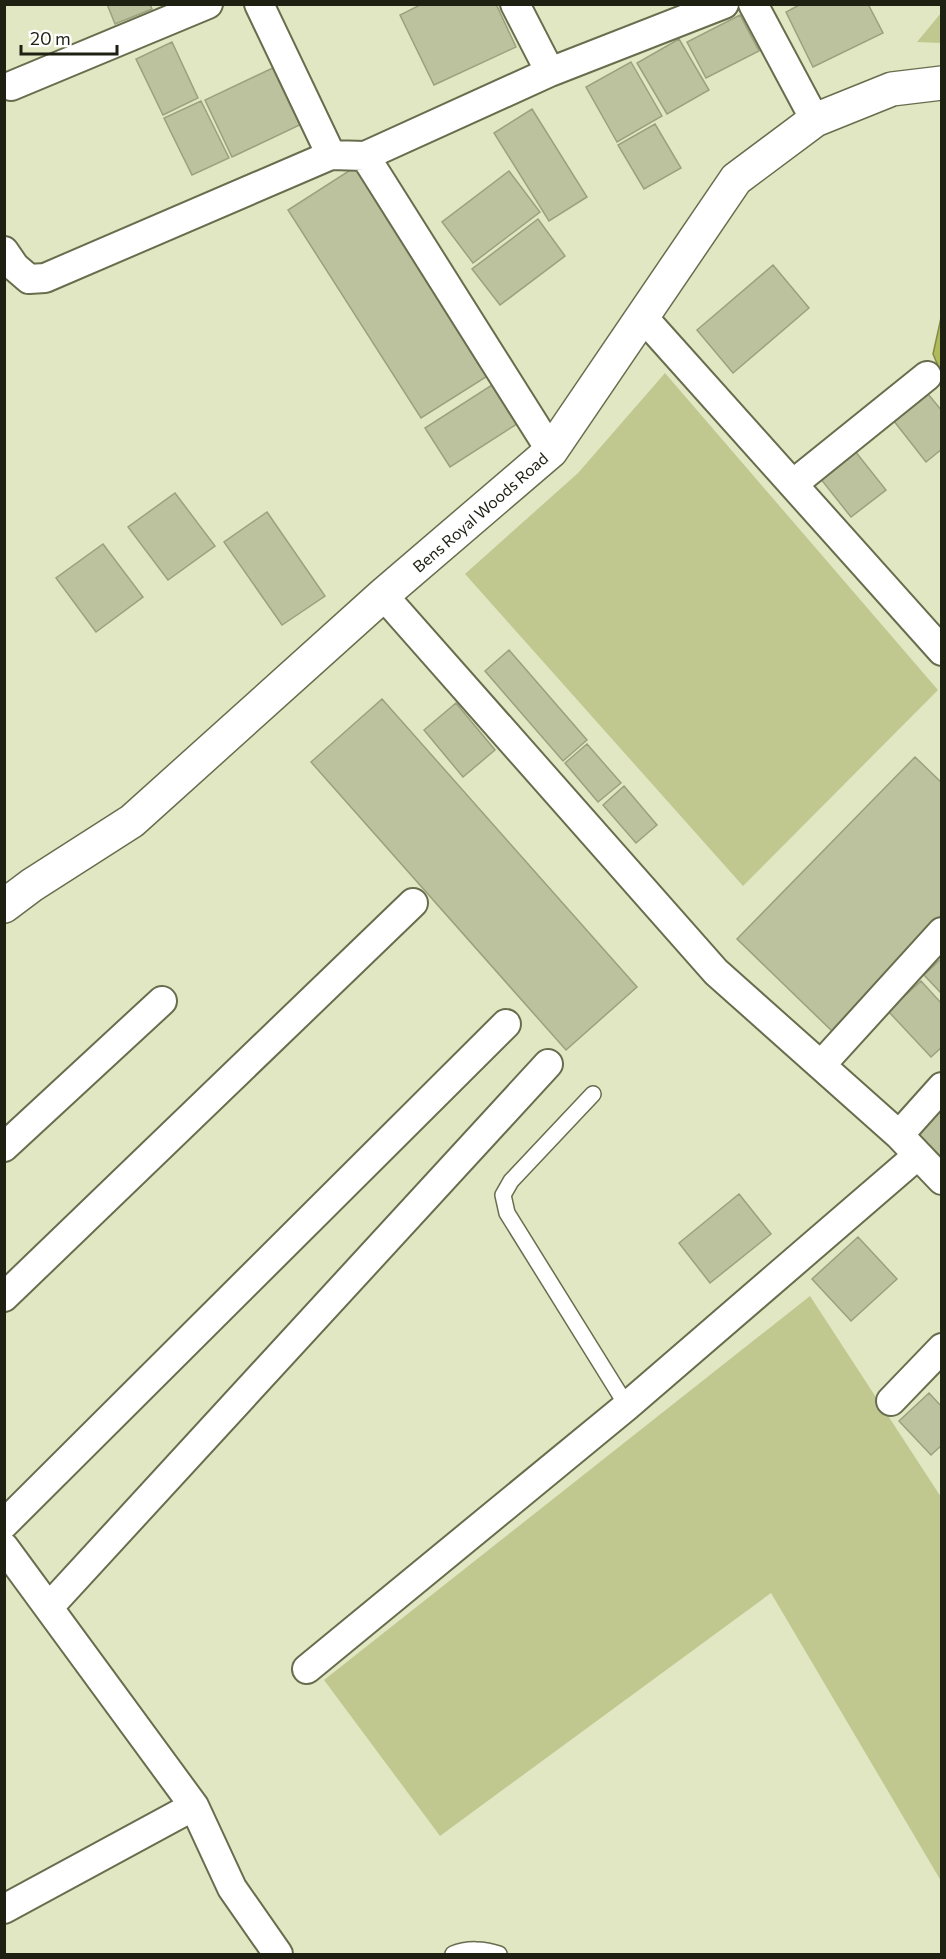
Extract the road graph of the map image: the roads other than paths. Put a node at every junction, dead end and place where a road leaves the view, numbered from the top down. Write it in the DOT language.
graph roads {
  1 [pos="208,4"];
  2 [pos="259,4"];
  3 [pos="515,4"];
  4 [pos="724,4"];
  5 [pos="753,4"];
  6 [pos="550,72"];
  7 [pos="942,83"];
  8 [pos="11,86"];
  9 [pos="815,120"];
  10 [pos="332,155"];
  11 [pos="365,156"];
  12 [pos="4,251"];
  13 [pos="642,316"];
  14 [pos="927,376"];
  15 [pos="551,451"];
  16 [pos="793,484"];
  17 [pos="383,595"];
  18 [pos="942,651"];
  19 [pos="413,903"];
  20 [pos="4,906"];
  21 [pos="942,932"];
  22 [pos="162,1001"];
  23 [pos="506,1024"];
  24 [pos="548,1064"];
  25 [pos="821,1065"];
  26 [pos="942,1087"];
  27 [pos="593,1094"];
  28 [pos="908,1145"];
  29 [pos="4,1147"];
  30 [pos="942,1180"];
  31 [pos="4,1297"];
  32 [pos="942,1348"];
  33 [pos="891,1401"];
  34 [pos="627,1406"];
  35 [pos="4,1524"];
  36 [pos="4,1547"];
  37 [pos="49,1608"];
  38 [pos="307,1669"];
  39 [pos="194,1806"];
  40 [pos="7,1903"];
  41 [pos="278,1954"];
  42 [pos="453,1954"];
  43 [pos="499,1954"];
  1 -- 8 [label="street"];
  2 -- 10 [label="street"];
  3 -- 6 [label="street"];
  4 -- 6 [label="street"];
  5 -- 9 [label="street"];
  6 -- 11 [label="street"];
  7 -- 9 [label="street, Bens Royal Woods Road"];
  9 -- 13 [label="street, Bens Royal Woods Road"];
  10 -- 11 [label="street"];
  10 -- 12 [label="street"];
  11 -- 15 [label="street"];
  13 -- 15 [label="street, Bens Royal Woods Road"];
  13 -- 16 [label="street"];
  14 -- 16 [label="street"];
  15 -- 17 [label="street, Bens Royal Woods Road"];
  16 -- 18 [label="street"];
  17 -- 20 [label="street, Bens Royal Woods Road"];
  17 -- 25 [label="street"];
  19 -- 31 [label="street"];
  21 -- 25 [label="street"];
  22 -- 29 [label="street"];
  23 -- 35 [label="street"];
  24 -- 37 [label="street"];
  25 -- 28 [label="street"];
  26 -- 28 [label="street"];
  27 -- 34 [label="lane"];
  28 -- 30 [label="street"];
  28 -- 34 [label="street"];
  32 -- 33 [label="street"];
  34 -- 38 [label="street"];
  36 -- 37 [label="street"];
  37 -- 39 [label="street"];
  39 -- 40 [label="street"];
  39 -- 41 [label="street"];
  42 -- 43 [label="lane"];
}
